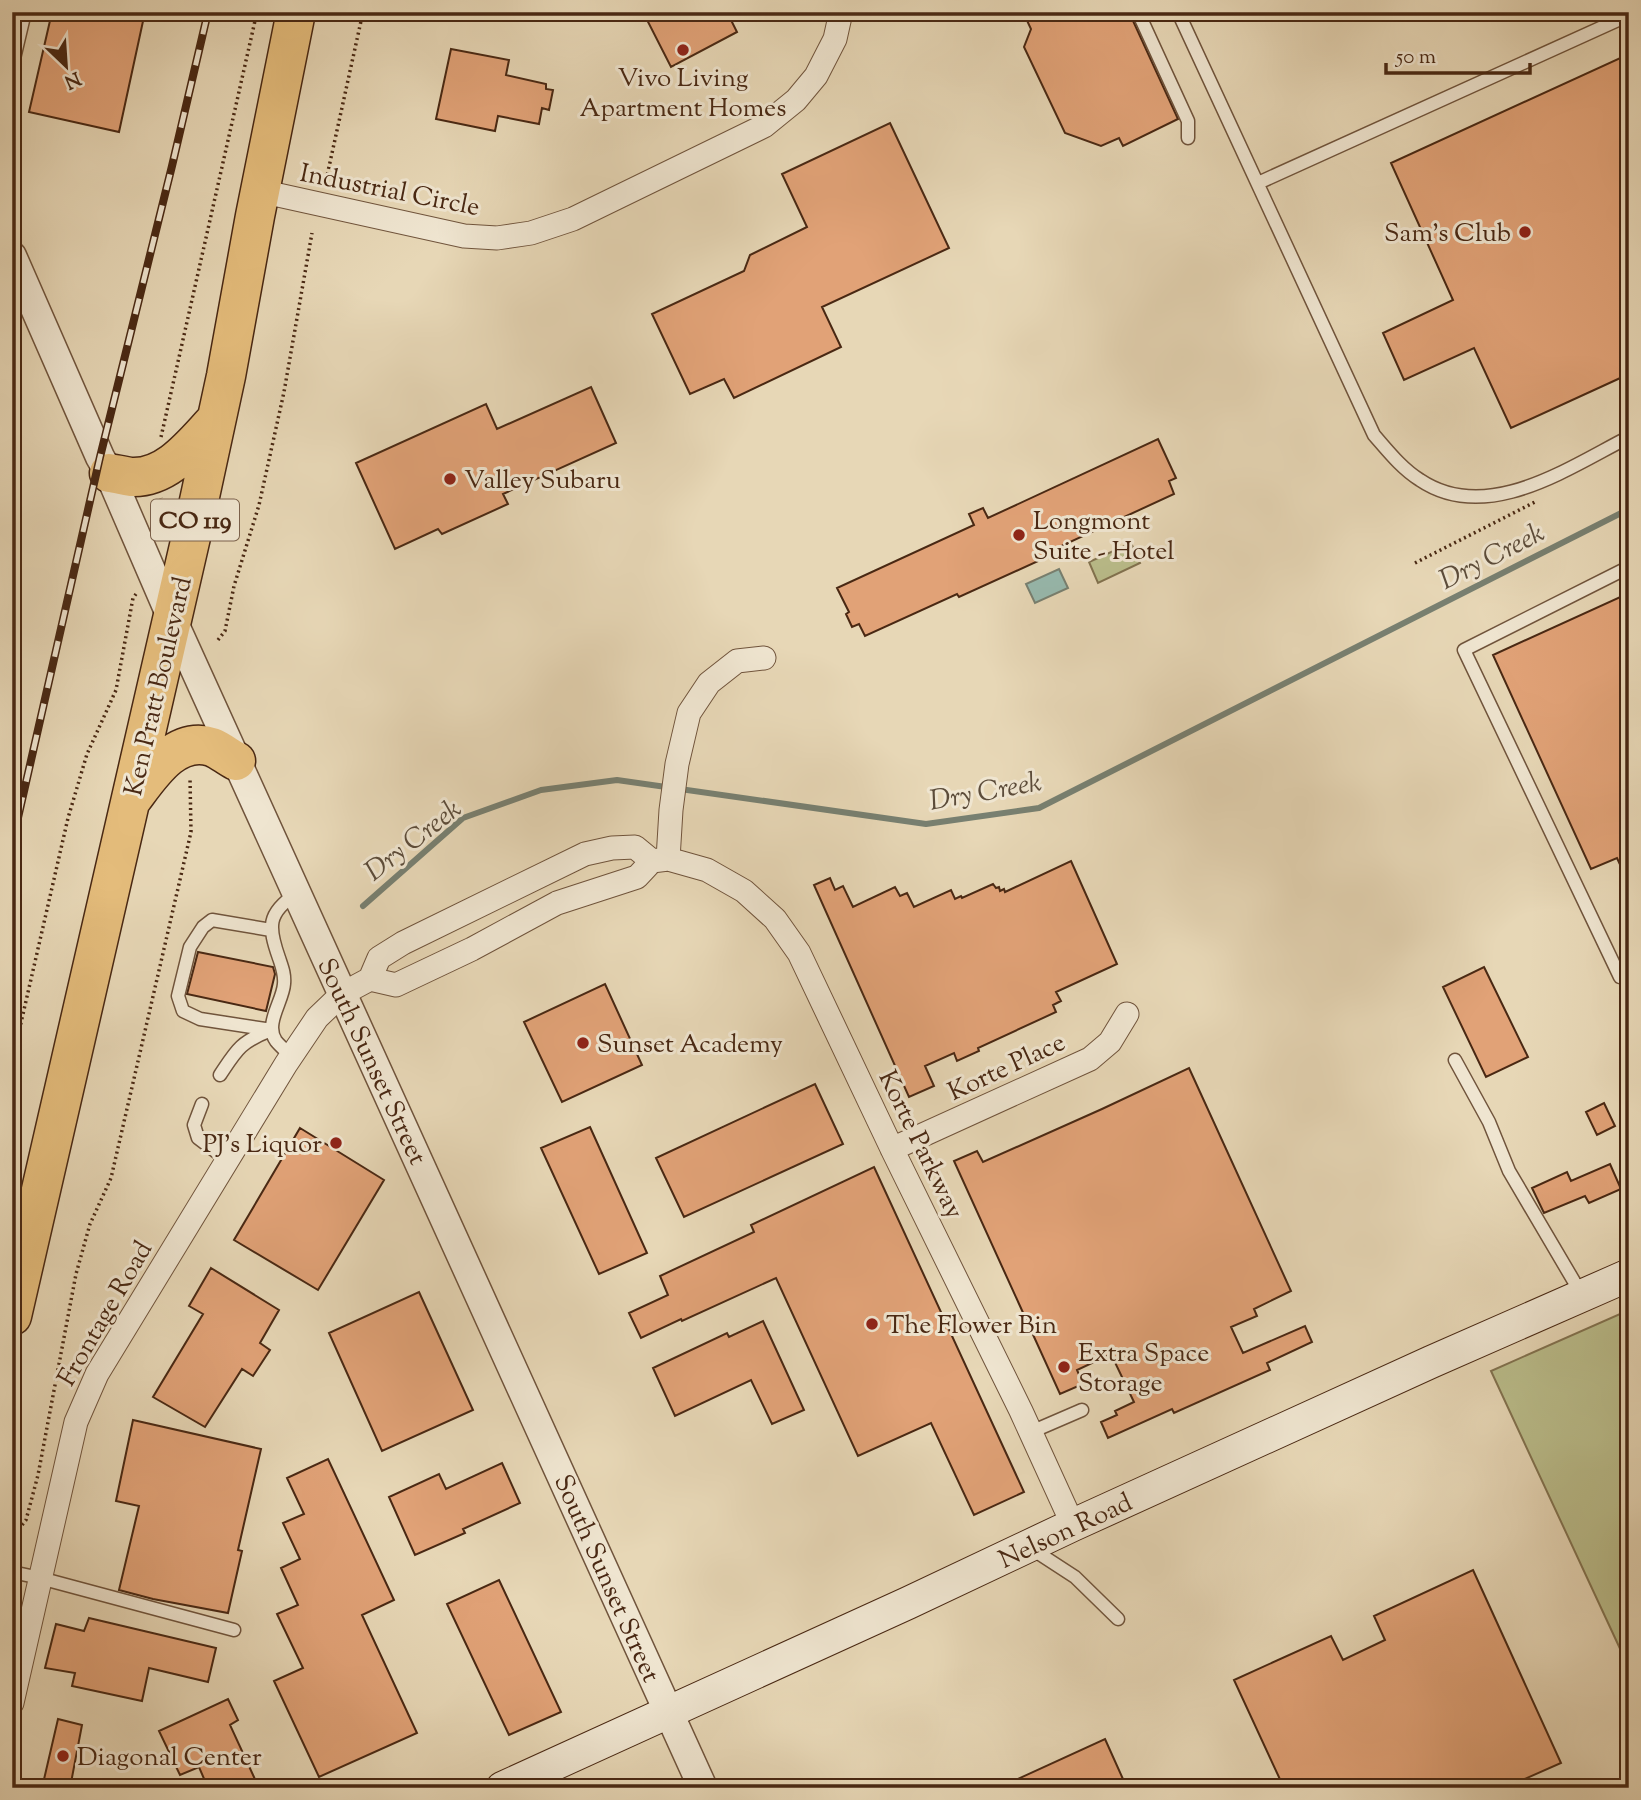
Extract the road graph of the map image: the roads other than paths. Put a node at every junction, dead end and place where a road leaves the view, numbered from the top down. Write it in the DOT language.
graph roads {
  1 [pos="25,12"];
  2 [pos="296,12"];
  3 [pos="841,12"];
  4 [pos="1138,12"];
  5 [pos="1181,13"];
  6 [pos="1629,15"];
  7 [pos="12,67"];
  8 [pos="1188,138"];
  9 [pos="1258,183"];
  10 [pos="260,191"];
  11 [pos="12,257"];
  12 [pos="46,334"];
  13 [pos="216,420"];
  14 [pos="89,431"];
  15 [pos="1629,437"];
  16 [pos="109,473"];
  17 [pos="1629,567"];
  18 [pos="173,621"];
  19 [pos="764,657"];
  20 [pos="236,761"];
  21 [pos="130,802"];
  22 [pos="660,860"];
  23 [pos="296,894"];
  24 [pos="271,930"];
  25 [pos="1620,976"];
  26 [pos="370,979"];
  27 [pos="342,994"];
  28 [pos="1127,1014"];
  29 [pos="272,1030"];
  30 [pos="291,1056"];
  31 [pos="1455,1060"];
  32 [pos="220,1075"];
  33 [pos="202,1104"];
  34 [pos="892,1149"];
  35 [pos="227,1160"];
  36 [pos="1629,1275"];
  37 [pos="1582,1296"];
  38 [pos="12,1316"];
  39 [pos="1082,1410"];
  40 [pos="1031,1432"];
  41 [pos="1073,1525"];
  42 [pos="1028,1546"];
  43 [pos="12,1572"];
  44 [pos="40,1578"];
  45 [pos="1118,1619"];
  46 [pos="234,1630"];
  47 [pos="12,1703"];
  48 [pos="668,1711"];
  49 [pos="502,1788"];
  50 [pos="703,1788"];
  1 -- 7 [label="lane"];
  2 -- 10 [label="highway, Ken Pratt Boulevard / CO 119"];
  3 -- 10 [label="street, Industrial Circle"];
  4 -- 8 [label="lane"];
  5 -- 9 [label="lane"];
  6 -- 9 [label="lane"];
  9 -- 15 [label="lane"];
  10 -- 13 [label="highway, Ken Pratt Boulevard / CO 119"];
  11 -- 12 [label="street, South Sunset Street"];
  12 -- 14 [label="street, South Sunset Street"];
  12 -- 16 [label="street, South Sunset Street"];
  13 -- 16 [label="highway"];
  13 -- 18 [label="highway, Ken Pratt Boulevard / CO 119"];
  16 -- 18 [label="street, South Sunset Street"];
  17 -- 25 [label="lane"];
  18 -- 20 [label="street, South Sunset Street"];
  18 -- 21 [label="highway, Ken Pratt Boulevard / CO 119"];
  19 -- 22 [label="street"];
  20 -- 21 [label="highway"];
  20 -- 23 [label="street, South Sunset Street"];
  21 -- 38 [label="highway, Ken Pratt Boulevard / CO 119"];
  22 -- 26 [label="street"];
  22 -- 26 [label="street, Korte Parkway"];
  22 -- 34 [label="street, Korte Parkway"];
  23 -- 24 [label="lane"];
  23 -- 27 [label="street, South Sunset Street"];
  24 -- 29 [label="lane"];
  24 -- 29 [label="lane"];
  26 -- 27 [label="street, Korte Parkway"];
  27 -- 30 [label="street, Frontage Road"];
  27 -- 48 [label="street, South Sunset Street"];
  28 -- 34 [label="street, Korte Place"];
  29 -- 30 [label="lane"];
  29 -- 32 [label="lane"];
  30 -- 35 [label="street, Frontage Road"];
  31 -- 37 [label="lane"];
  33 -- 35 [label="lane"];
  34 -- 40 [label="street, Korte Parkway"];
  35 -- 44 [label="street, Frontage Road"];
  36 -- 37 [label="main road, Nelson Road"];
  37 -- 41 [label="main road, Nelson Road"];
  39 -- 40 [label="lane"];
  40 -- 41 [label="street, Korte Parkway"];
  41 -- 42 [label="main road, Nelson Road"];
  42 -- 45 [label="lane"];
  42 -- 48 [label="main road, Nelson Road"];
  43 -- 44 [label="lane"];
  44 -- 46 [label="lane"];
  44 -- 47 [label="street, Frontage Road"];
  48 -- 49 [label="main road, Nelson Road"];
  48 -- 50 [label="street, South Sunset Street"];
}
